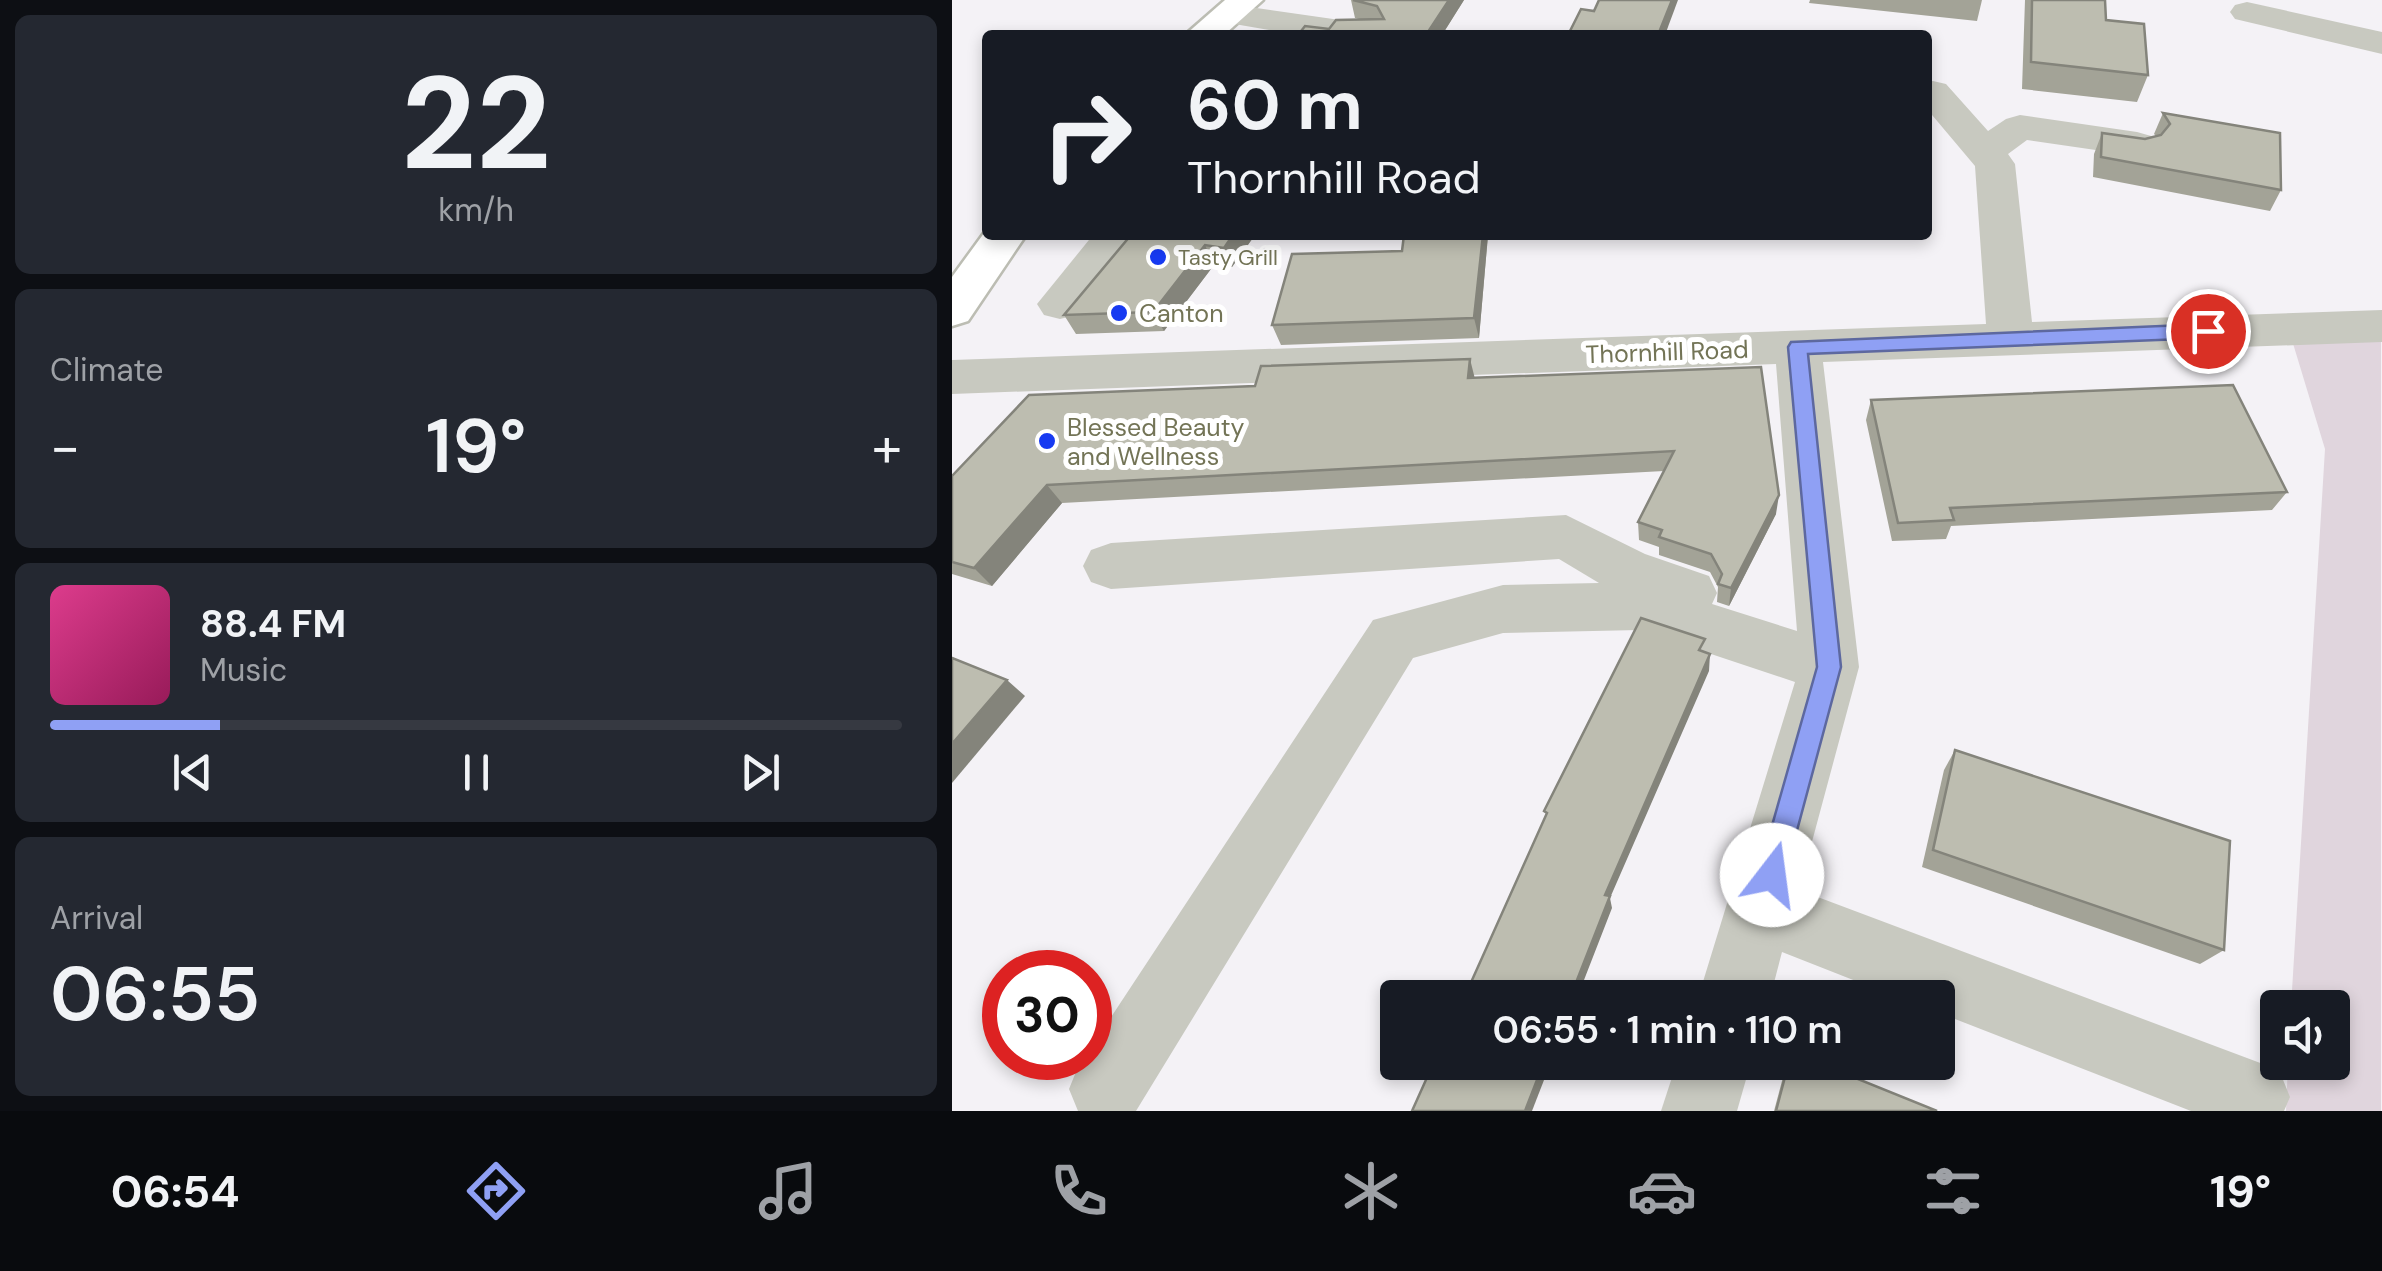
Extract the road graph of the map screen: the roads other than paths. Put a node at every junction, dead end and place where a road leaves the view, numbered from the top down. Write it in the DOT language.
graph roads {
  1 [pos="2247,12"];
  2 [pos="1226,16"];
  3 [pos="1285,29"];
  4 [pos="2382,43"];
  5 [pos="1933,92"];
  6 [pos="2137,144"];
  7 [pos="1986,151"];
  8 [pos="1002,240"];
  9 [pos="1112,240"];
  10 [pos="1060,304"];
  11 [pos="952,310"];
  12 [pos="2382,326"];
  13 [pos="2010,340"];
  14 [pos="1798,347"];
  15 [pos="952,377"];
  16 [pos="1111,566"];
  17 [pos="1766,646"];
  18 [pos="1829,667"];
  19 [pos="1762,910"];
  20 [pos="1740,980"];
  21 [pos="1708,1080"];
  22 [pos="1107,1090"];
  23 [pos="2252,1097"];
  24 [pos="1699,1111"];
  1 -- 4 [label="street"];
  2 -- 3 [label="street"];
  5 -- 7 [label="street"];
  6 -- 7 [label="street"];
  7 -- 13 [label="street"];
  8 -- 11 [label="main road"];
  9 -- 10 [label="street"];
  12 -- 13 [label="street, Thornhill Road"];
  13 -- 14 [label="street, Thornhill Road"];
  14 -- 15 [label="street, Thornhill Road"];
  14 -- 18 [label="street"];
  16 -- 17 [label="street"];
  17 -- 18 [label="street"];
  17 -- 22 [label="street"];
  18 -- 19 [label="street"];
  19 -- 20 [label="street"];
  19 -- 23 [label="street"];
  21 -- 24 [label="street"];
}
